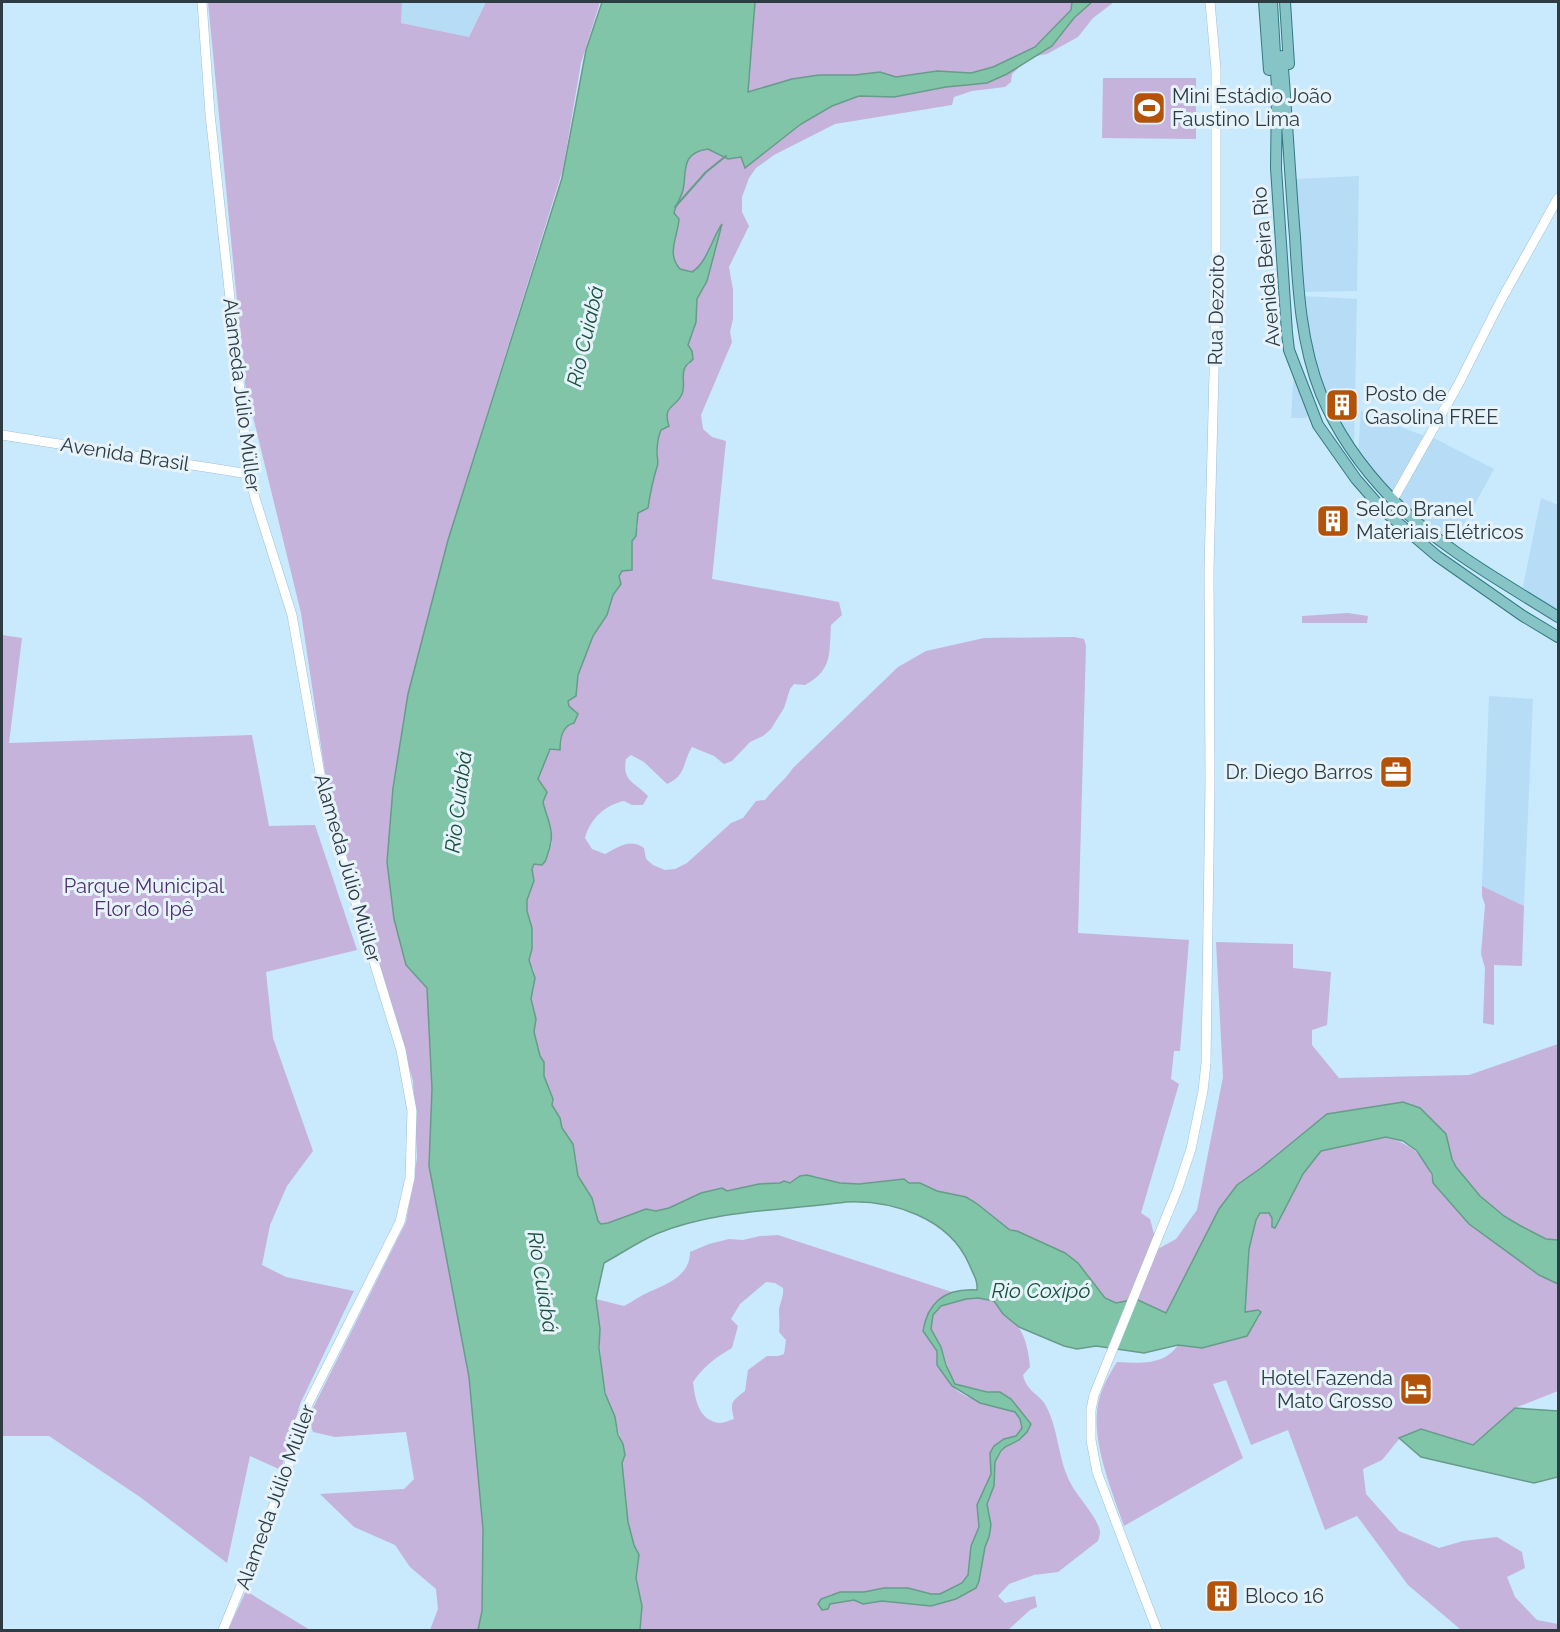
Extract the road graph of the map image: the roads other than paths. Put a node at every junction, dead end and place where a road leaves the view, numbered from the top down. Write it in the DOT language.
graph roads {
  1 [pos="202,2"];
  2 [pos="1210,2"];
  3 [pos="1264,2"];
  4 [pos="1272,2"];
  5 [pos="1277,2"];
  6 [pos="1285,2"];
  7 [pos="1281,89"];
  8 [pos="1276,137"];
  9 [pos="1288,145"];
  10 [pos="1558,198"];
  11 [pos="1289,350"];
  12 [pos="1311,360"];
  13 [pos="2,435"];
  14 [pos="249,474"];
  15 [pos="1393,500"];
  16 [pos="1437,556"];
  17 [pos="1486,573"];
  18 [pos="1558,617"];
  19 [pos="1558,637"];
  20 [pos="223,1630"];
  21 [pos="1157,1630"];
  1 -- 14 [label="street, Alameda Júlio Müller"];
  2 -- 21 [label="street, Rua Dezoito"];
  3 -- 8 [label="main road, Avenida Beira Rio"];
  4 -- 7 [label="main road"];
  5 -- 7 [label="main road, Avenida Beira Rio"];
  6 -- 9 [label="main road, Avenida Beira Rio"];
  7 -- 8 [label="main road, Avenida Beira Rio"];
  7 -- 9 [label="main road, Avenida Beira Rio"];
  8 -- 11 [label="main road, Avenida Beira Rio"];
  9 -- 12 [label="main road, Avenida Beira Rio"];
  10 -- 15 [label="street"];
  11 -- 12 [label="main road"];
  11 -- 16 [label="main road, Avenida Beira Rio"];
  12 -- 15 [label="main road, Avenida Beira Rio"];
  13 -- 14 [label="street, Avenida Brasil"];
  14 -- 20 [label="street, Alameda Júlio Müller"];
  15 -- 17 [label="main road, Avenida Beira Rio"];
  16 -- 17 [label="main road"];
  16 -- 19 [label="main road, Avenida Beira Rio"];
  17 -- 18 [label="main road, Avenida Beira Rio"];
}
